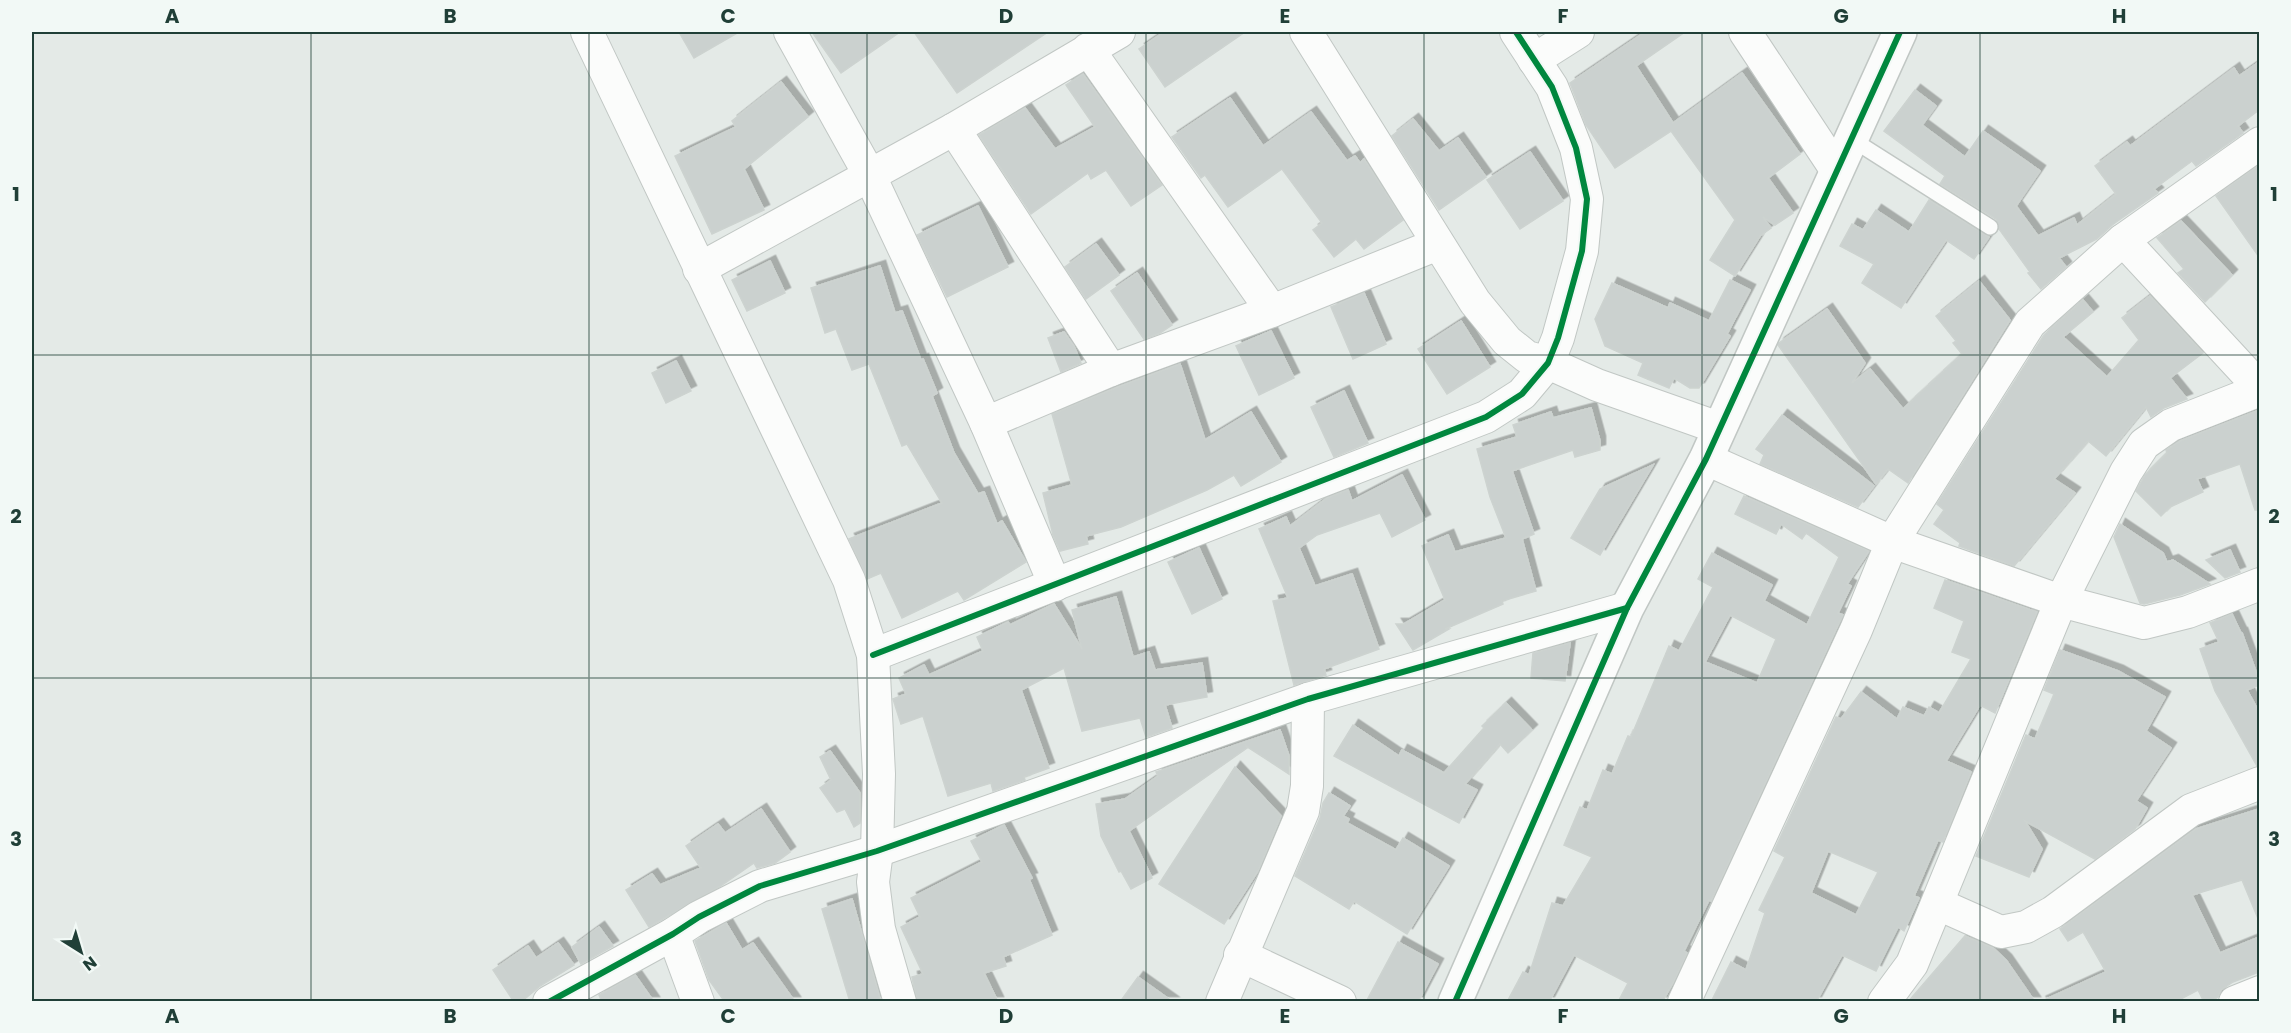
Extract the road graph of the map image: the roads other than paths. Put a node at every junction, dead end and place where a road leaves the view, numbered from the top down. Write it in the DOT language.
graph roads {
  1 [pos="587,32"];
  2 [pos="790,32"];
  3 [pos="1119,32"];
  4 [pos="1306,32"];
  5 [pos="1516,32"];
  6 [pos="1578,32"];
  7 [pos="1745,32"];
  8 [pos="1900,32"];
  9 [pos="1088,49"];
  10 [pos="1534,60"];
  11 [pos="954,129"];
  12 [pos="1853,140"];
  13 [pos="2259,143"];
  14 [pos="1837,171"];
  15 [pos="869,174"];
  16 [pos="1990,227"];
  17 [pos="2123,240"];
  18 [pos="1438,244"];
  19 [pos="699,269"];
  20 [pos="1272,311"];
  21 [pos="1548,363"];
  22 [pos="1112,370"];
  23 [pos="2259,389"];
  24 [pos="986,423"];
  25 [pos="1719,428"];
  26 [pos="1706,459"];
  27 [pos="1892,542"];
  28 [pos="2259,584"];
  29 [pos="1055,585"];
  30 [pos="2061,601"];
  31 [pos="1627,608"];
  32 [pos="873,655"];
  33 [pos="1308,699"];
  34 [pos="2259,783"];
  35 [pos="877,851"];
  36 [pos="1938,904"];
  37 [pos="674,934"];
  38 [pos="1240,955"];
  39 [pos="2259,992"];
  40 [pos="549,1002"];
  41 [pos="698,1002"];
  42 [pos="900,1002"];
  43 [pos="1222,1002"];
  44 [pos="1340,1002"];
  45 [pos="1455,1002"];
  46 [pos="1684,1002"];
  47 [pos="1884,1002"];
  48 [pos="2235,1002"];
  1 -- 19 [label="street"];
  2 -- 15 [label="street"];
  3 -- 9 [label="street"];
  4 -- 18 [label="street"];
  5 -- 10 [label="street"];
  6 -- 10 [label="street"];
  7 -- 14 [label="street"];
  8 -- 12 [label="street"];
  9 -- 11 [label="street"];
  9 -- 20 [label="street"];
  10 -- 21 [label="street"];
  11 -- 15 [label="street"];
  11 -- 22 [label="street"];
  12 -- 14 [label="street"];
  12 -- 16 [label="lane"];
  13 -- 17 [label="street"];
  14 -- 25 [label="street"];
  15 -- 19 [label="street"];
  15 -- 24 [label="street"];
  17 -- 23 [label="street"];
  17 -- 27 [label="street"];
  18 -- 20 [label="street"];
  18 -- 21 [label="street"];
  19 -- 32 [label="street"];
  20 -- 22 [label="street"];
  21 -- 25 [label="street"];
  21 -- 29 [label="street"];
  22 -- 24 [label="street"];
  23 -- 30 [label="street"];
  24 -- 29 [label="street"];
  25 -- 26 [label="street"];
  26 -- 27 [label="street"];
  26 -- 31 [label="street"];
  27 -- 30 [label="street"];
  27 -- 46 [label="street"];
  28 -- 30 [label="street"];
  29 -- 32 [label="street"];
  30 -- 36 [label="street"];
  31 -- 33 [label="street"];
  31 -- 45 [label="street"];
  32 -- 35 [label="street"];
  33 -- 35 [label="street"];
  33 -- 38 [label="street"];
  34 -- 36 [label="street"];
  35 -- 37 [label="street"];
  35 -- 42 [label="street"];
  36 -- 47 [label="street"];
  37 -- 40 [label="street"];
  37 -- 41 [label="street"];
  38 -- 43 [label="street"];
  38 -- 44 [label="street"];
  39 -- 48 [label="street"];
}
